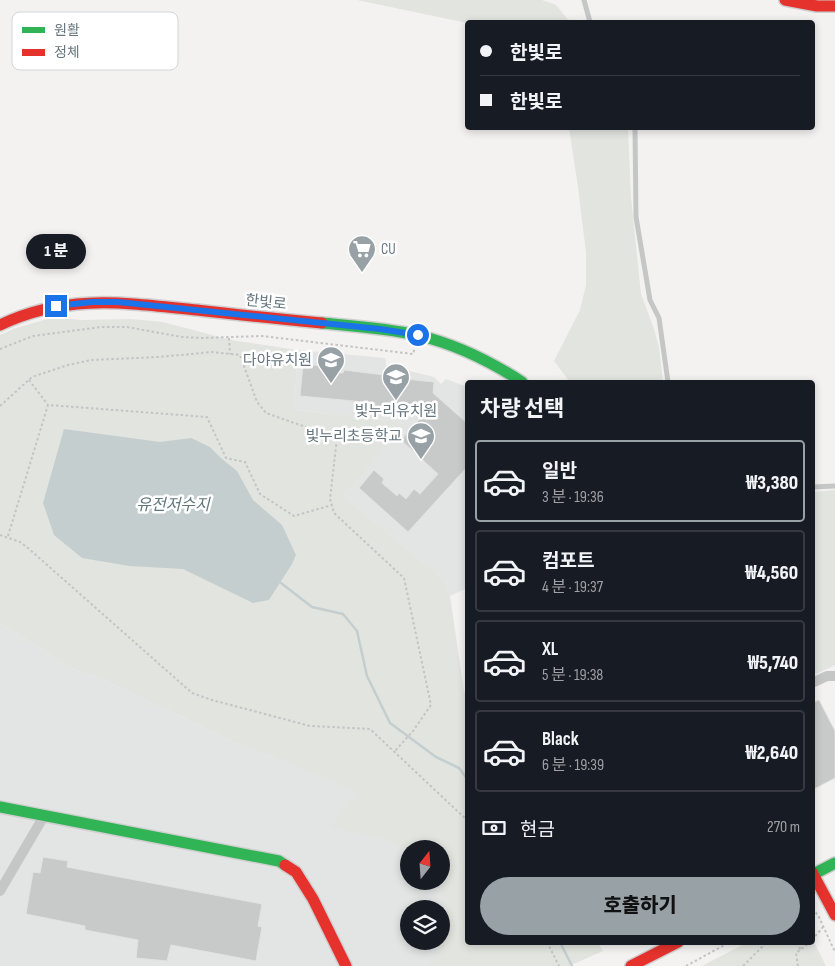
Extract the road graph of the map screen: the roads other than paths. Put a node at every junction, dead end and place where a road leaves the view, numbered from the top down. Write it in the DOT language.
graph roads {
  1 [pos="584,0"];
  2 [pos="785,0"];
  3 [pos="835,6"];
  4 [pos="589,20"];
  5 [pos="635,130"];
  6 [pos="0,325"];
  7 [pos="519,380"];
  8 [pos="668,380"];
  9 [pos="835,486"];
  10 [pos="815,487"];
  11 [pos="835,676"];
  12 [pos="815,682"];
  13 [pos="0,807"];
  14 [pos="44,816"];
  15 [pos="835,863"];
  16 [pos="815,873"];
  17 [pos="815,878"];
  18 [pos="0,891"];
  19 [pos="835,915"];
  20 [pos="672,945"];
  21 [pos="346,966"];
  22 [pos="632,966"];
  1 -- 4 [label="lane"];
  2 -- 3 [label="street"];
  5 -- 8 [label="lane"];
  6 -- 7 [label="street, 한빛로"];
  9 -- 10 [label="lane"];
  11 -- 12 [label="street"];
  13 -- 14 [label="street"];
  14 -- 18 [label="street"];
  14 -- 21 [label="street"];
  15 -- 16 [label="street"];
  17 -- 19 [label="street"];
  20 -- 22 [label="street"];
}
